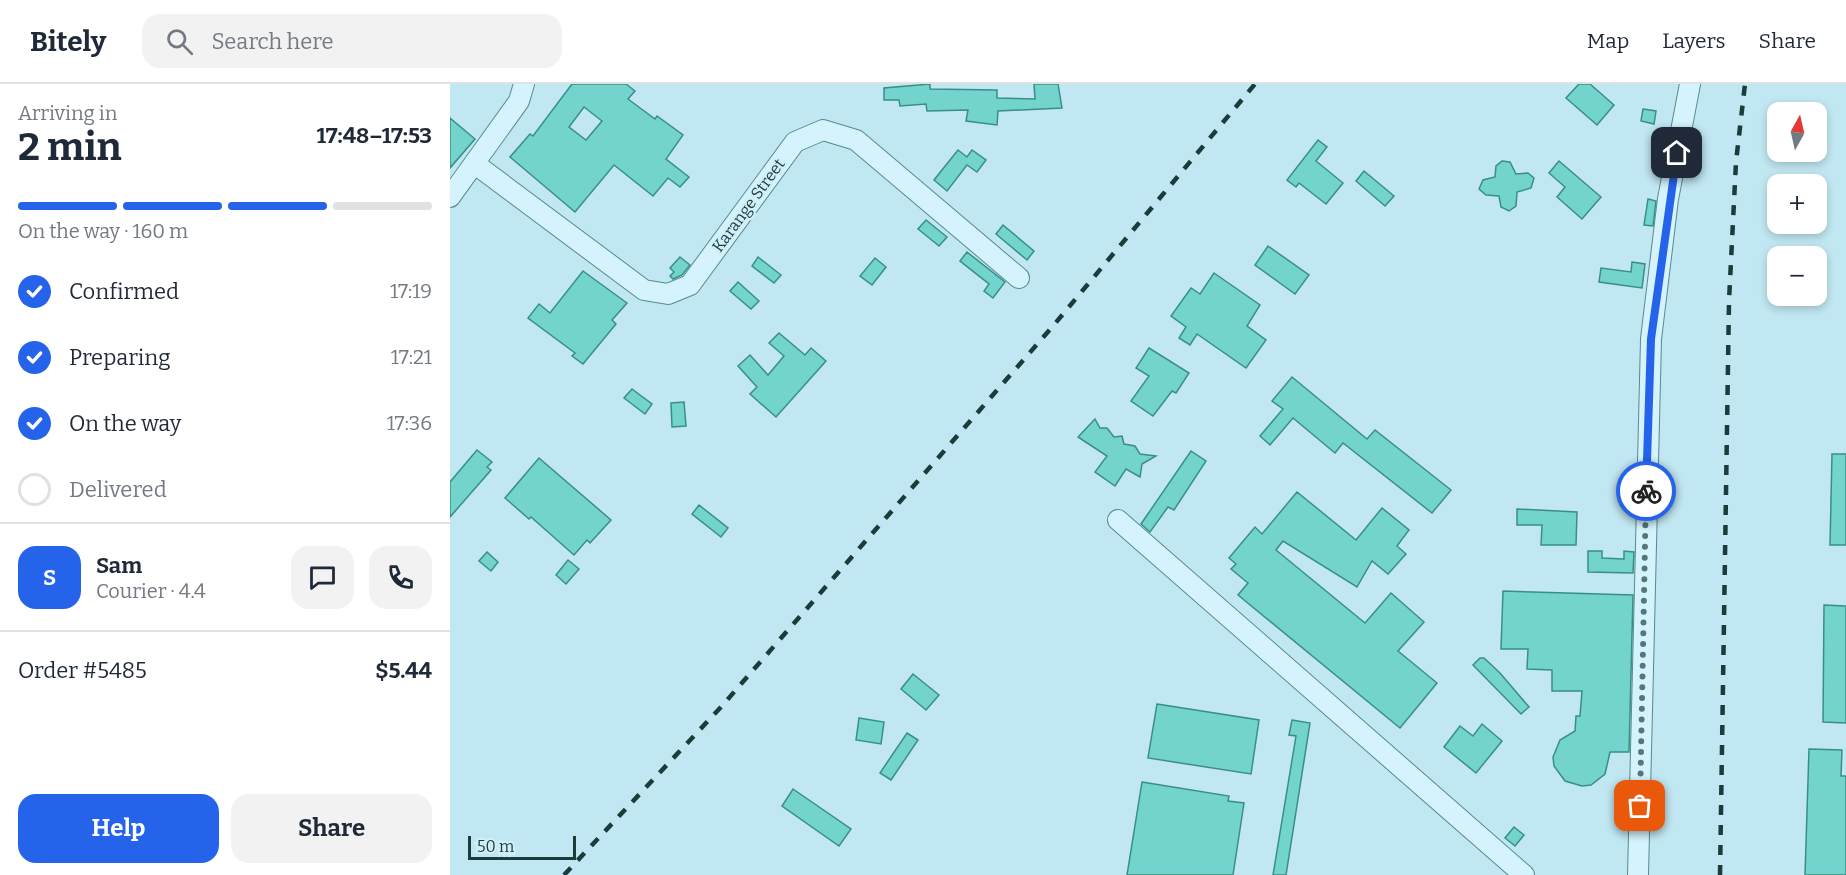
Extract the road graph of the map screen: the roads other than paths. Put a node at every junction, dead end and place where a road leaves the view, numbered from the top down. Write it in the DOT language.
graph roads {
  1 [pos="524,84"];
  2 [pos="1690,84"];
  3 [pos="476,164"];
  4 [pos="450,197"];
  5 [pos="1019,278"];
  6 [pos="1118,520"];
  7 [pos="1524,875"];
  8 [pos="1638,875"];
  1 -- 3 [label="street"];
  2 -- 8 [label="street"];
  3 -- 4 [label="street"];
  3 -- 5 [label="street, Karange Street"];
  6 -- 7 [label="street"];
}
